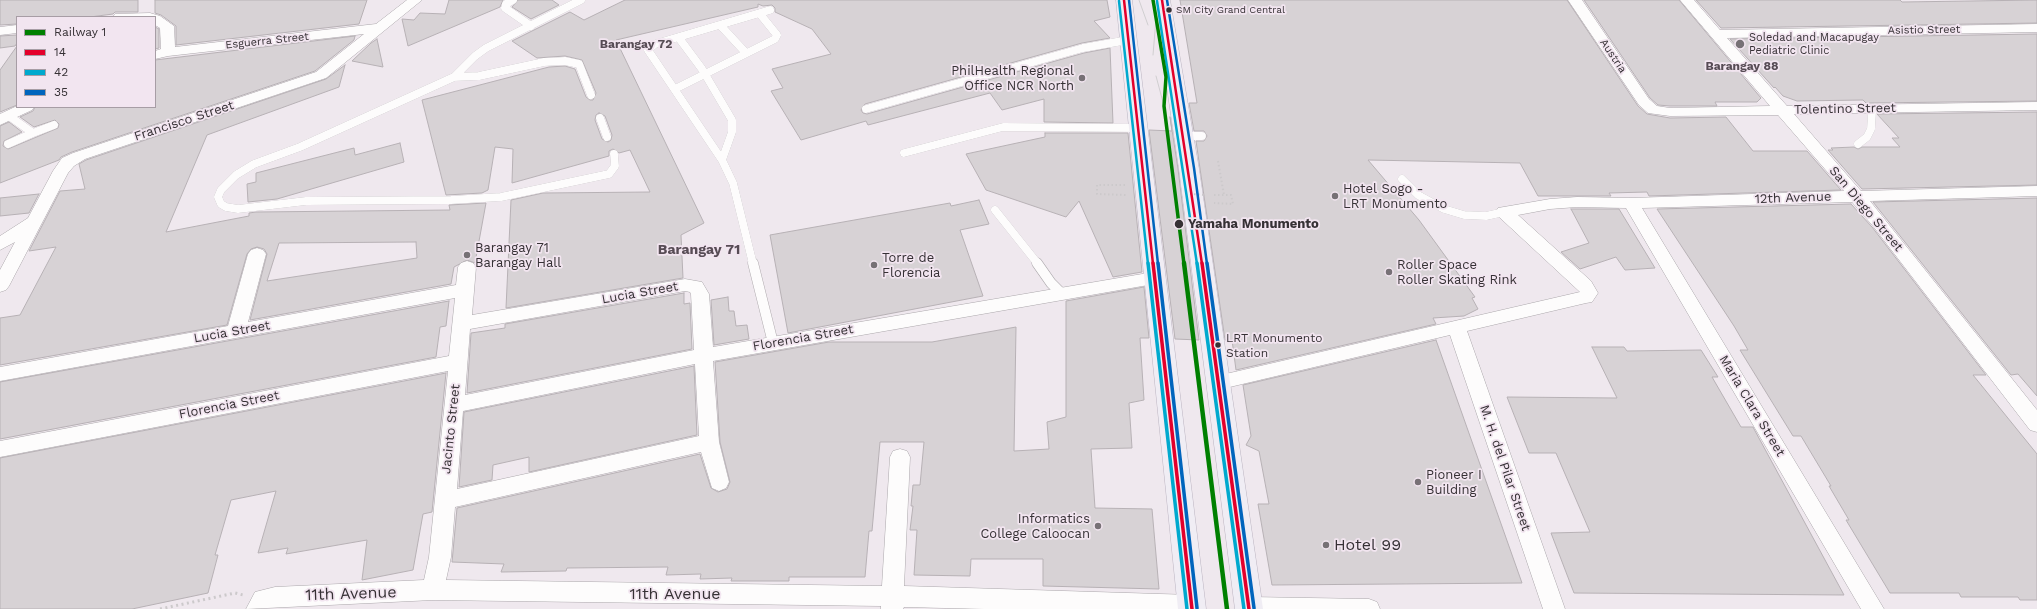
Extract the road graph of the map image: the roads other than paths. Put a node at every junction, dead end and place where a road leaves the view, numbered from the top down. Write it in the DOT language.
graph roads {
  1 [pos="415,0"];
  2 [pos="513,0"];
  3 [pos="581,0"];
  4 [pos="1124,0"];
  5 [pos="1162,0"];
  6 [pos="1575,0"];
  7 [pos="1687,0"];
  8 [pos="770,10"];
  9 [pos="760,14"];
  10 [pos="156,20"];
  11 [pos="531,26"];
  12 [pos="721,26"];
  13 [pos="380,28"];
  14 [pos="2037,28"];
  15 [pos="16,29"];
  16 [pos="0,30"];
  17 [pos="1716,34"];
  18 [pos="679,38"];
  19 [pos="1128,40"];
  20 [pos="746,53"];
  21 [pos="162,54"];
  22 [pos="704,74"];
  23 [pos="454,77"];
  24 [pos="675,89"];
  25 [pos="591,95"];
  26 [pos="2037,106"];
  27 [pos="25,108"];
  28 [pos="1868,108"];
  29 [pos="866,109"];
  30 [pos="1653,110"];
  31 [pos="1780,110"];
  32 [pos="5,118"];
  33 [pos="600,118"];
  34 [pos="54,125"];
  35 [pos="1137,128"];
  36 [pos="33,133"];
  37 [pos="1183,136"];
  38 [pos="1202,136"];
  39 [pos="607,137"];
  40 [pos="8,144"];
  41 [pos="1858,144"];
  42 [pos="904,153"];
  43 [pos="614,154"];
  44 [pos="722,160"];
  45 [pos="1402,178"];
  46 [pos="2037,191"];
  47 [pos="1856,196"];
  48 [pos="1631,203"];
  49 [pos="995,210"];
  50 [pos="1504,212"];
  51 [pos="34,222"];
  52 [pos="0,244"];
  53 [pos="258,254"];
  54 [pos="467,267"];
  55 [pos="1154,278"];
  56 [pos="0,286"];
  57 [pos="465,290"];
  58 [pos="1062,294"];
  59 [pos="461,324"];
  60 [pos="1457,328"];
  61 [pos="236,332"];
  62 [pos="773,343"];
  63 [pos="705,355"];
  64 [pos="458,362"];
  65 [pos="0,374"];
  66 [pos="1217,383"];
  67 [pos="454,406"];
  68 [pos="2037,424"];
  69 [pos="709,442"];
  70 [pos="0,449"];
  71 [pos="900,457"];
  72 [pos="718,482"];
  73 [pos="445,500"];
  74 [pos="433,590"];
  75 [pos="580,601"];
  76 [pos="892,602"];
  77 [pos="260,604"];
  78 [pos="1192,607"];
  79 [pos="1249,608"];
  80 [pos="1369,609"];
  81 [pos="1554,609"];
  82 [pos="1873,609"];
  1 -- 13 [label="street, Francisco Street"];
  2 -- 11 [label="lane"];
  3 -- 11 [label="lane"];
  4 -- 19 [label="main road"];
  5 -- 37 [label="main road"];
  6 -- 30 [label="street, Austria"];
  7 -- 17 [label="street, San Diego Street"];
  8 -- 9 [label="lane"];
  9 -- 12 [label="lane"];
  9 -- 20 [label="lane"];
  10 -- 21 [label="street"];
  11 -- 23 [label="lane"];
  12 -- 18 [label="lane"];
  12 -- 20 [label="lane"];
  13 -- 21 [label="street, Esguerra Street"];
  13 -- 51 [label="street, Francisco Street"];
  14 -- 17 [label="street, Asistio Street"];
  15 -- 16 [label="street"];
  17 -- 31 [label="street, San Diego Street"];
  18 -- 22 [label="lane"];
  18 -- 24 [label="lane"];
  19 -- 29 [label="lane"];
  19 -- 35 [label="main road"];
  20 -- 22 [label="lane"];
  22 -- 24 [label="lane"];
  22 -- 44 [label="lane"];
  23 -- 25 [label="lane"];
  23 -- 43 [label="lane"];
  24 -- 44 [label="lane"];
  26 -- 28 [label="street, Tolentino Street"];
  27 -- 32 [label="street"];
  28 -- 31 [label="street, Tolentino Street"];
  28 -- 41 [label="lane"];
  30 -- 31 [label="street, Tolentino Street"];
  31 -- 47 [label="street, San Diego Street"];
  32 -- 36 [label="lane"];
  33 -- 39 [label="lane"];
  34 -- 36 [label="lane"];
  35 -- 42 [label="lane"];
  35 -- 55 [label="main road"];
  36 -- 40 [label="lane"];
  37 -- 38 [label="lane"];
  37 -- 66 [label="main road"];
  44 -- 62 [label="lane"];
  45 -- 50 [label="lane"];
  46 -- 47 [label="street, 12th Avenue"];
  47 -- 48 [label="street, 12th Avenue"];
  47 -- 68 [label="street, San Diego Street"];
  48 -- 50 [label="street, 12th Avenue"];
  48 -- 82 [label="street, Maria Clara Street"];
  49 -- 58 [label="lane"];
  50 -- 60 [label="street"];
  51 -- 52 [label="street"];
  51 -- 56 [label="street, Francisco Street"];
  53 -- 61 [label="street"];
  54 -- 57 [label="street, Jacinto Street"];
  55 -- 58 [label="street, Florencia Street"];
  55 -- 78 [label="main road"];
  57 -- 59 [label="street, Jacinto Street"];
  57 -- 61 [label="street, Lucia Street"];
  58 -- 62 [label="street, Florencia Street"];
  59 -- 63 [label="street, Lucia Street"];
  59 -- 64 [label="street, Jacinto Street"];
  60 -- 66 [label="street"];
  60 -- 81 [label="street, M. H. del Pilar Street"];
  61 -- 65 [label="street, Lucia Street"];
  62 -- 63 [label="street, Florencia Street"];
  63 -- 67 [label="street, Florencia Street"];
  63 -- 69 [label="street, Lucia Street"];
  64 -- 67 [label="street, Jacinto Street"];
  64 -- 70 [label="street, Florencia Street"];
  66 -- 79 [label="main road"];
  67 -- 73 [label="street, Jacinto Street"];
  69 -- 72 [label="street, Lucia Street"];
  69 -- 73 [label="street"];
  71 -- 76 [label="street"];
  73 -- 74 [label="street, Jacinto Street"];
  74 -- 75 [label="street, 11th Avenue"];
  74 -- 77 [label="street, 11th Avenue"];
  75 -- 76 [label="street, 11th Avenue"];
  76 -- 78 [label="street, 11th Avenue"];
  79 -- 80 [label="street"];
}
